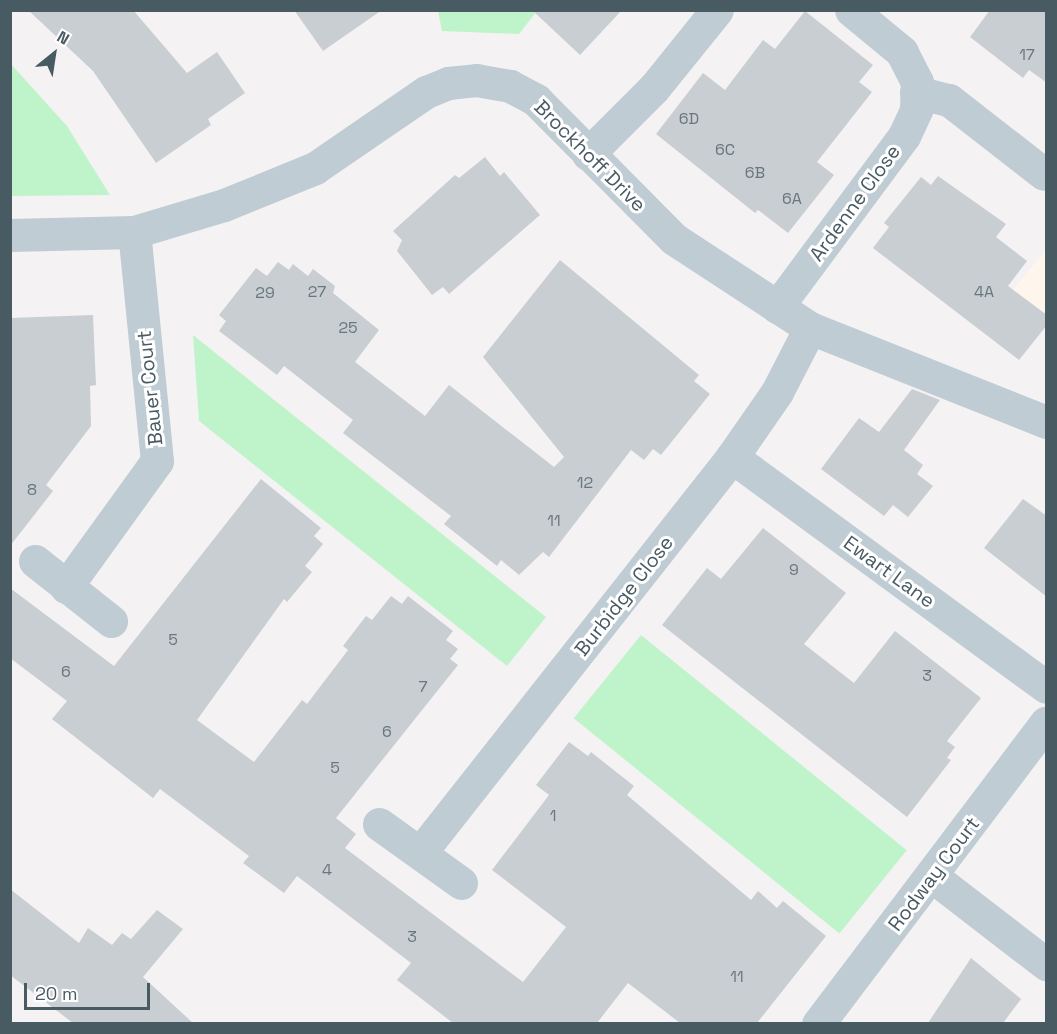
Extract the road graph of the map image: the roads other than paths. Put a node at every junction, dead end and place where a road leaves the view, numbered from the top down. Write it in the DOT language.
graph roads {
  1 [pos="717,10"];
  2 [pos="851,10"];
  3 [pos="916,92"];
  4 [pos="588,154"];
  5 [pos="1044,174"];
  6 [pos="134,232"];
  7 [pos="10,235"];
  8 [pos="777,308"];
  9 [pos="810,328"];
  10 [pos="1047,422"];
  11 [pos="732,457"];
  12 [pos="35,561"];
  13 [pos="66,586"];
  14 [pos="111,621"];
  15 [pos="1047,687"];
  16 [pos="1047,722"];
  17 [pos="379,824"];
  18 [pos="420,853"];
  19 [pos="933,877"];
  20 [pos="461,883"];
  21 [pos="1047,964"];
  22 [pos="818,1023"];
  1 -- 4 [label="street"];
  2 -- 3 [label="street, Ardenne Close"];
  3 -- 5 [label="street"];
  3 -- 8 [label="street, Ardenne Close"];
  4 -- 6 [label="street, Brockhoff Drive"];
  4 -- 8 [label="street, Brockhoff Drive"];
  6 -- 7 [label="street, Brockhoff Drive"];
  6 -- 13 [label="street, Bauer Court"];
  8 -- 9 [label="street, Brockhoff Drive"];
  9 -- 10 [label="street, Brockhoff Drive"];
  9 -- 11 [label="street, Burbidge Close"];
  11 -- 15 [label="street, Ewart Lane"];
  11 -- 18 [label="street, Burbidge Close"];
  12 -- 13 [label="street"];
  13 -- 14 [label="street"];
  16 -- 19 [label="street, Rodway Court"];
  17 -- 18 [label="street"];
  18 -- 20 [label="street"];
  19 -- 21 [label="street"];
  19 -- 22 [label="street, Rodway Court"];
}
